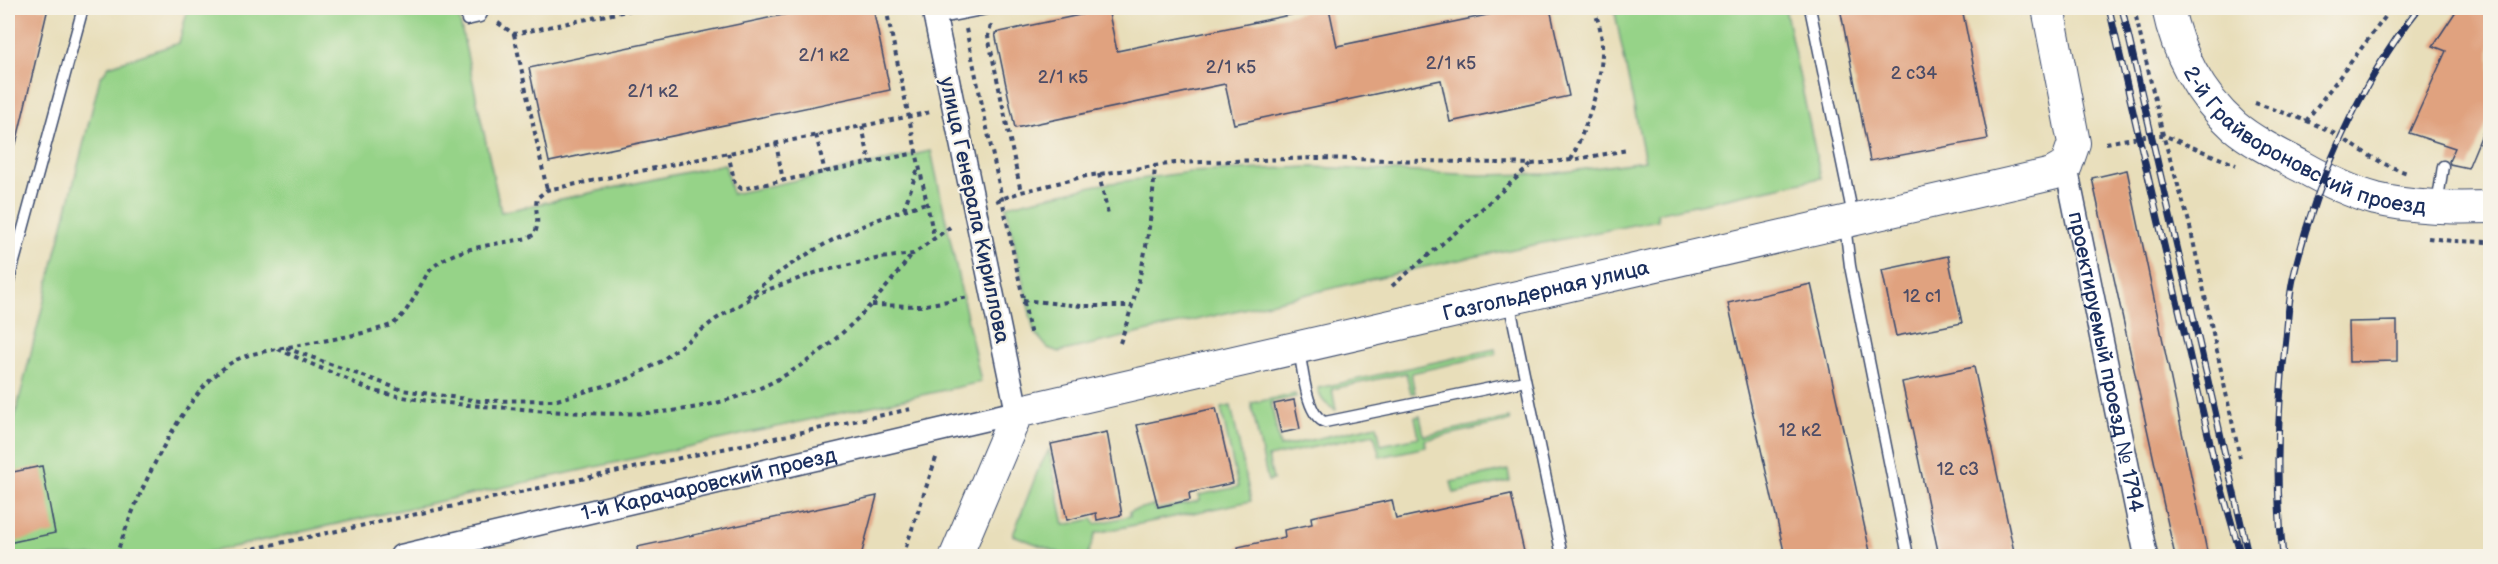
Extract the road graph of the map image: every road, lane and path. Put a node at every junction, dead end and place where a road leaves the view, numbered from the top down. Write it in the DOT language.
graph roads {
  1 [pos="83,8"];
  2 [pos="485,8"];
  3 [pos="641,8"];
  4 [pos="886,8"];
  5 [pos="989,8"];
  6 [pos="1594,8"];
  7 [pos="1810,8"];
  8 [pos="2048,8"];
  9 [pos="2134,8"];
  10 [pos="2168,8"];
  11 [pos="2392,8"];
  12 [pos="616,10"];
  13 [pos="934,13"];
  14 [pos="963,14"];
  15 [pos="467,20"];
  16 [pos="2254,103"];
  17 [pos="933,111"];
  18 [pos="909,117"];
  19 [pos="2306,121"];
  20 [pos="862,126"];
  21 [pos="816,135"];
  22 [pos="2163,135"];
  23 [pos="776,143"];
  24 [pos="2106,143"];
  25 [pos="1628,150"];
  26 [pos="728,153"];
  27 [pos="916,153"];
  28 [pos="2212,154"];
  29 [pos="1571,160"];
  30 [pos="870,163"];
  31 [pos="1532,164"];
  32 [pos="919,165"];
  33 [pos="1155,165"];
  34 [pos="2066,166"];
  35 [pos="2443,166"];
  36 [pos="825,172"];
  37 [pos="1099,174"];
  38 [pos="2418,176"];
  39 [pos="783,181"];
  40 [pos="547,190"];
  41 [pos="1021,192"];
  42 [pos="1002,198"];
  43 [pos="926,203"];
  44 [pos="2436,207"];
  45 [pos="2490,207"];
  46 [pos="903,210"];
  47 [pos="975,211"];
  48 [pos="1108,215"];
  49 [pos="1849,221"];
  50 [pos="934,237"];
  51 [pos="913,254"];
  52 [pos="8,284"];
  53 [pos="1392,286"];
  54 [pos="972,297"];
  55 [pos="1508,299"];
  56 [pos="1023,300"];
  57 [pos="740,304"];
  58 [pos="872,305"];
  59 [pos="1132,306"];
  60 [pos="1031,336"];
  61 [pos="1120,343"];
  62 [pos="1298,347"];
  63 [pos="286,348"];
  64 [pos="277,349"];
  65 [pos="1525,381"];
  66 [pos="920,408"];
  67 [pos="1017,412"];
  68 [pos="945,429"];
  69 [pos="2240,458"];
  70 [pos="116,556"];
  71 [pos="219,556"];
  72 [pos="401,556"];
  73 [pos="903,556"];
  74 [pos="956,556"];
  75 [pos="1562,556"];
  76 [pos="1908,556"];
  77 [pos="2146,556"];
  1 -- 52 [label="lane"];
  2 -- 15 [label="lane"];
  3 -- 12 [label="path"];
  4 -- 18 [label="path"];
  5 -- 14 [label="lane"];
  5 -- 41 [label="path"];
  6 -- 29 [label="path"];
  7 -- 49 [label="lane"];
  8 -- 34 [label="street"];
  9 -- 22 [label="path"];
  10 -- 44 [label="street, 2-й Грайвороновский проезд"];
  11 -- 19 [label="path"];
  12 -- 40 [label="path"];
  13 -- 14 [label="lane"];
  13 -- 47 [label="street, улица Генерала Кириллова"];
  14 -- 42 [label="path"];
  16 -- 19 [label="path"];
  17 -- 18 [label="path"];
  18 -- 20 [label="path"];
  18 -- 27 [label="path"];
  19 -- 38 [label="path"];
  20 -- 21 [label="path"];
  20 -- 30 [label="path"];
  21 -- 23 [label="path"];
  21 -- 36 [label="path"];
  22 -- 24 [label="path"];
  22 -- 28 [label="path"];
  22 -- 69 [label="path"];
  23 -- 26 [label="path"];
  23 -- 39 [label="path"];
  25 -- 29 [label="path"];
  26 -- 39 [label="path"];
  26 -- 40 [label="path"];
  27 -- 30 [label="path"];
  27 -- 32 [label="path"];
  29 -- 31 [label="path"];
  30 -- 36 [label="path"];
  31 -- 33 [label="path"];
  31 -- 53 [label="path"];
  32 -- 43 [label="path"];
  32 -- 46 [label="path"];
  33 -- 37 [label="path"];
  33 -- 59 [label="path"];
  34 -- 49 [label="street, Газгольдерная улица"];
  34 -- 77 [label="street, проектируемый проезд № 1794"];
  35 -- 44 [label="lane"];
  36 -- 39 [label="path"];
  37 -- 41 [label="path"];
  37 -- 48 [label="path"];
  40 -- 63 [label="path"];
  41 -- 42 [label="path"];
  42 -- 47 [label="path"];
  42 -- 56 [label="path"];
  43 -- 46 [label="path"];
  43 -- 50 [label="path"];
  44 -- 45 [label="street, 2-й Грайвороновский проезд"];
  46 -- 57 [label="path"];
  47 -- 50 [label="path"];
  47 -- 67 [label="street, улица Генерала Кириллова"];
  49 -- 55 [label="street, Газгольдерная улица"];
  49 -- 76 [label="lane"];
  50 -- 51 [label="path"];
  51 -- 57 [label="path"];
  51 -- 58 [label="path"];
  54 -- 58 [label="path"];
  55 -- 62 [label="street, Газгольдерная улица"];
  55 -- 65 [label="lane"];
  56 -- 59 [label="path"];
  56 -- 60 [label="path"];
  57 -- 63 [label="path"];
  58 -- 64 [label="path"];
  59 -- 61 [label="path"];
  62 -- 65 [label="lane"];
  62 -- 67 [label="street, Газгольдерная улица"];
  63 -- 64 [label="path"];
  64 -- 70 [label="path"];
  65 -- 75 [label="lane"];
  66 -- 71 [label="path"];
  67 -- 68 [label="street, 1-й Карачаровский проезд"];
  67 -- 74 [label="street"];
  68 -- 72 [label="street, 1-й Карачаровский проезд"];
  68 -- 73 [label="path"];
}
